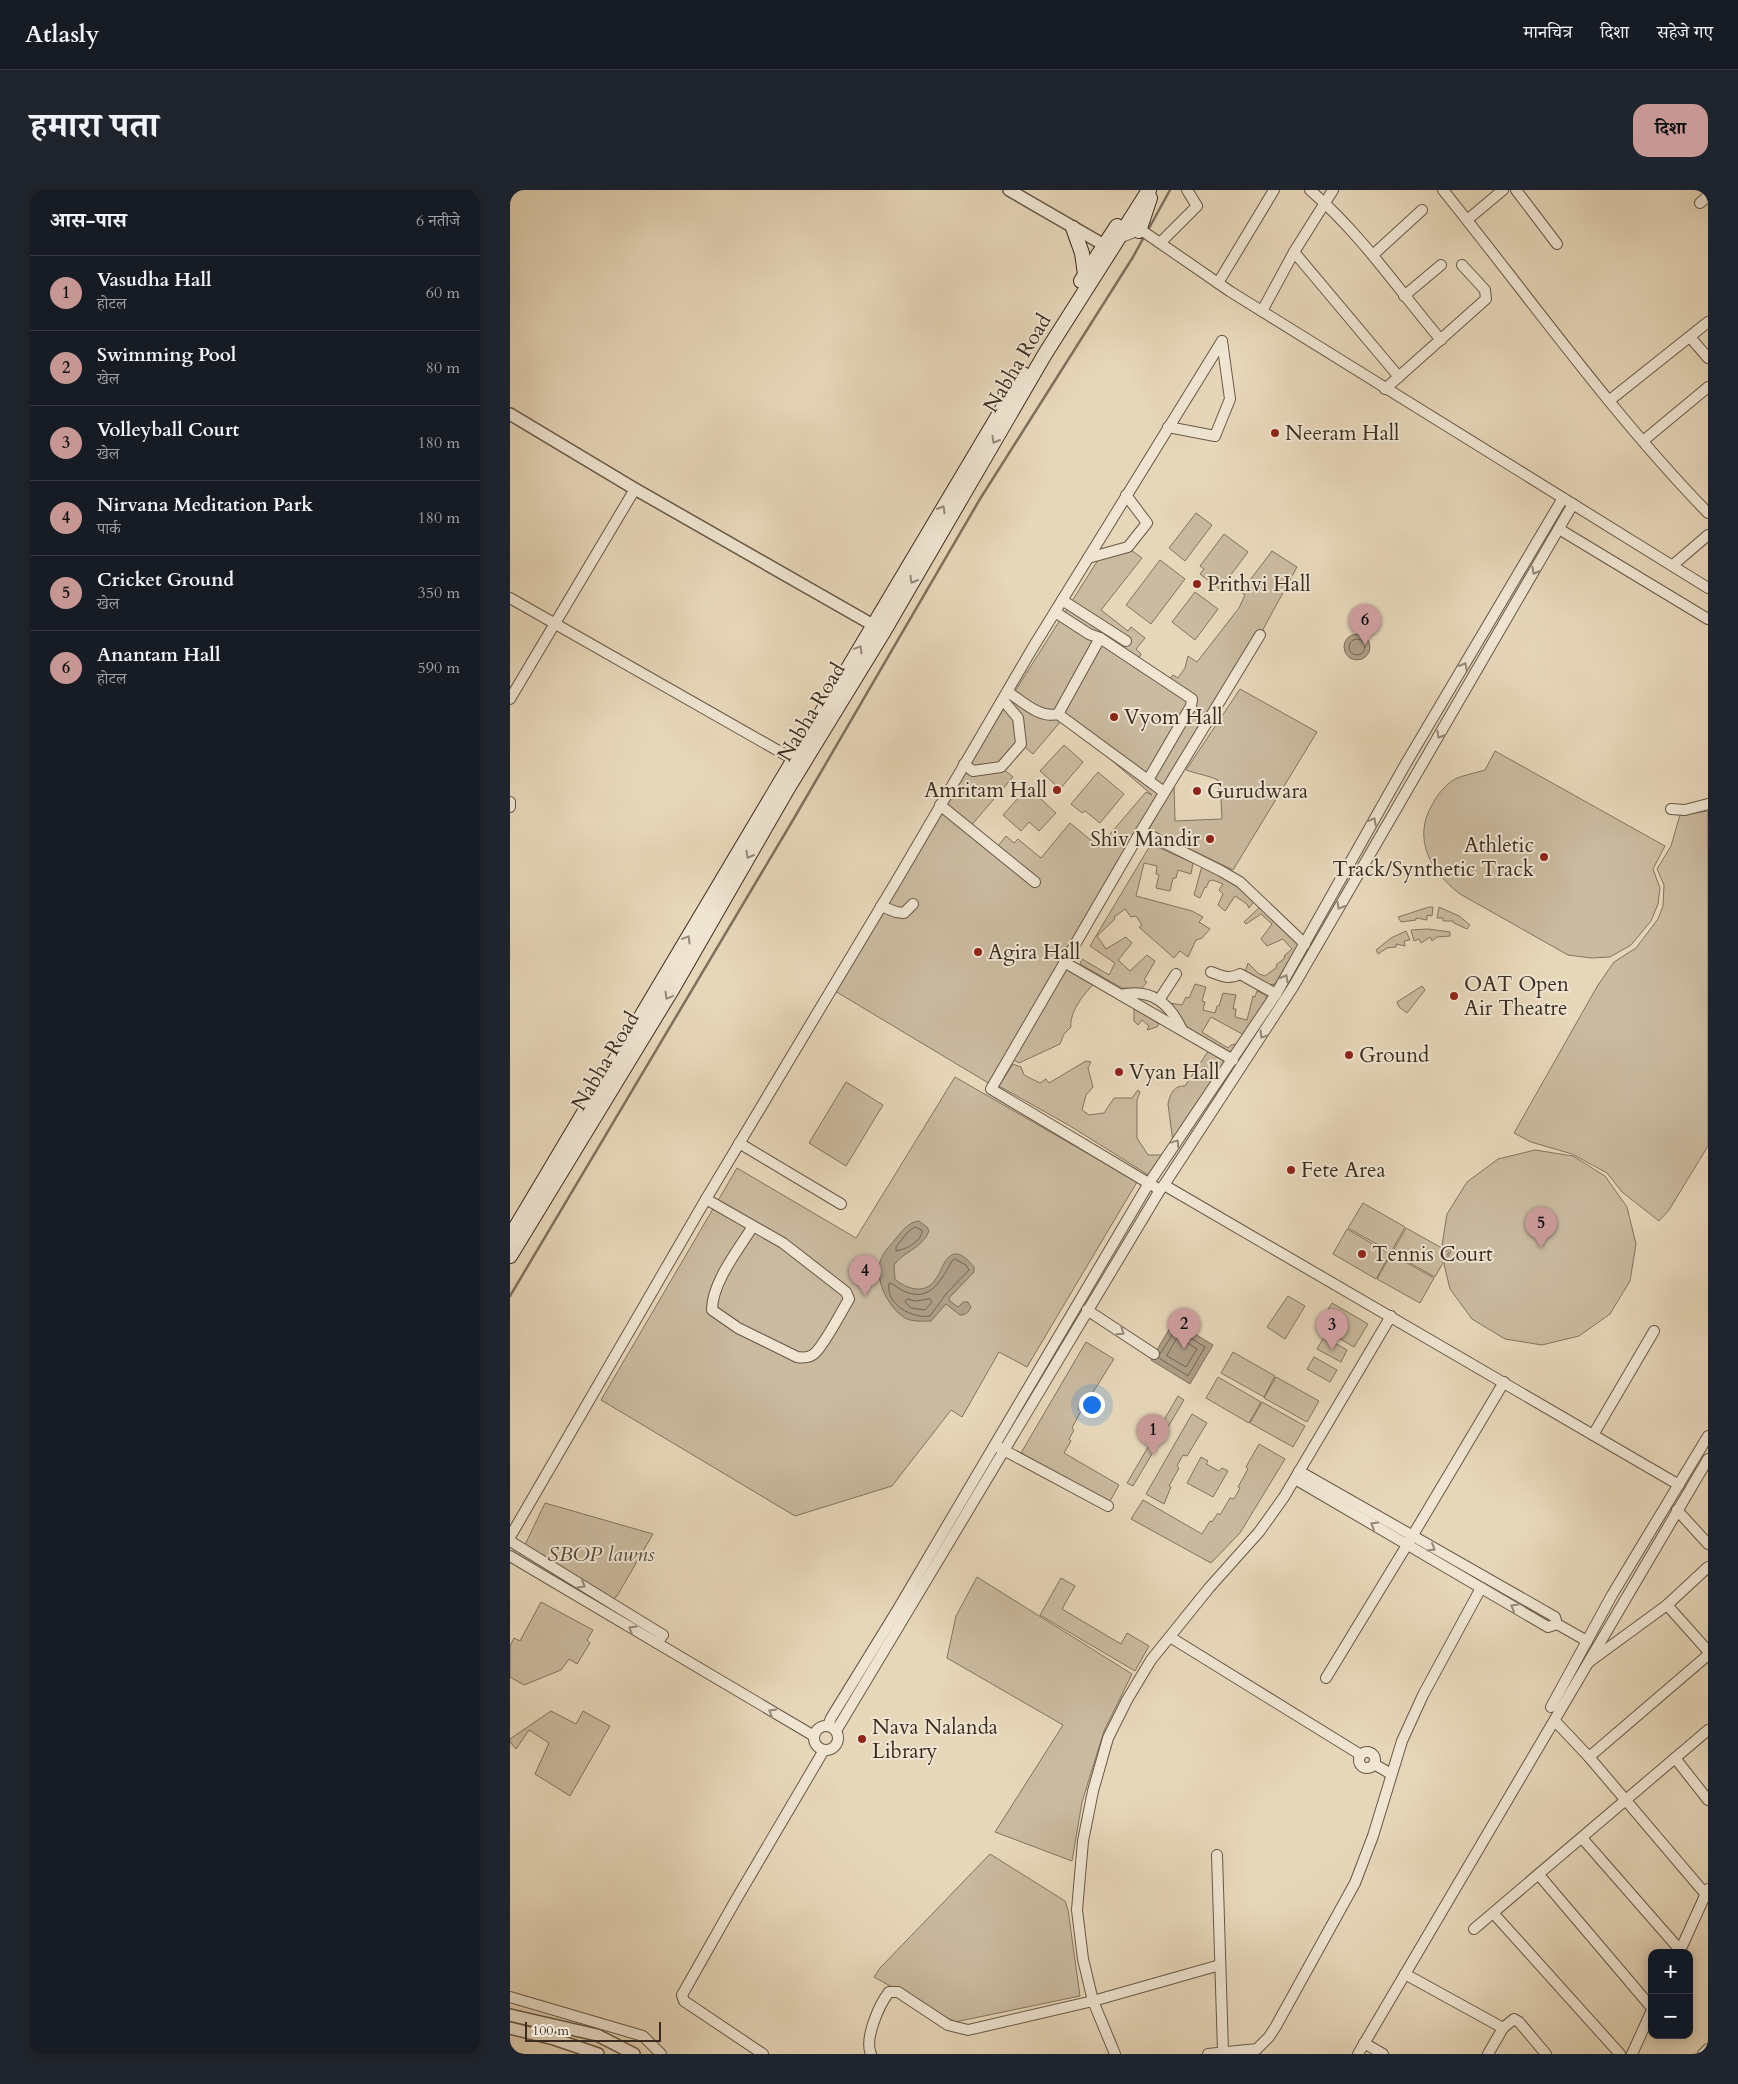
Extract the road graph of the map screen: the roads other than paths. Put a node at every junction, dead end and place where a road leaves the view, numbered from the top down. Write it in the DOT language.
graph roads {
  1 [pos="1009,190"];
  2 [pos="1138,190"];
  3 [pos="1150,190"];
  4 [pos="1187,190"];
  5 [pos="1274,190"];
  6 [pos="1310,190"];
  7 [pos="1333,190"];
  8 [pos="1443,190"];
  9 [pos="1503,190"];
  10 [pos="1516,190"];
  11 [pos="1708,196"];
  12 [pos="1325,203"];
  13 [pos="1700,203"];
  14 [pos="1422,210"];
  15 [pos="1467,220"];
  16 [pos="1073,228"];
  17 [pos="1144,232"];
  18 [pos="1117,233"];
  19 [pos="1160,243"];
  20 [pos="1558,244"];
  21 [pos="1108,247"];
  22 [pos="1294,252"];
  23 [pos="1374,254"];
  24 [pos="1441,265"];
  25 [pos="1462,265"];
  26 [pos="1085,274"];
  27 [pos="1218,283"];
  28 [pos="1404,296"];
  29 [pos="1262,311"];
  30 [pos="1708,322"];
  31 [pos="1690,337"];
  32 [pos="1441,340"];
  33 [pos="1708,358"];
  34 [pos="1399,377"];
  35 [pos="1708,387"];
  36 [pos="1385,389"];
  37 [pos="1610,400"];
  38 [pos="1012,401"];
  39 [pos="510,414"];
  40 [pos="1168,427"];
  41 [pos="1643,441"];
  42 [pos="635,489"];
  43 [pos="1126,495"];
  44 [pos="1563,498"];
  45 [pos="1573,504"];
  46 [pos="1708,512"];
  47 [pos="1559,529"];
  48 [pos="1708,536"];
  49 [pos="1088,558"];
  50 [pos="1673,565"];
  51 [pos="1708,588"];
  52 [pos="510,598"];
  53 [pos="1062,600"];
  54 [pos="1055,612"];
  55 [pos="1708,619"];
  56 [pos="555,624"];
  57 [pos="878,628"];
  58 [pos="1260,635"];
  59 [pos="1100,638"];
  60 [pos="1126,641"];
  61 [pos="1452,686"];
  62 [pos="1464,693"];
  63 [pos="1006,696"];
  64 [pos="510,699"];
  65 [pos="1058,714"];
  66 [pos="798,762"];
  67 [pos="964,764"];
  68 [pos="1148,780"];
  69 [pos="1164,792"];
  70 [pos="510,802"];
  71 [pos="1708,804"];
  72 [pos="940,805"];
  73 [pos="510,807"];
  74 [pos="1671,809"];
  75 [pos="1141,831"];
  76 [pos="1035,882"];
  77 [pos="914,904"];
  78 [pos="881,906"];
  79 [pos="1314,926"];
  80 [pos="1324,934"];
  81 [pos="1305,944"];
  82 [pos="1064,962"];
  83 [pos="1211,972"];
  84 [pos="1176,974"];
  85 [pos="1276,994"];
  86 [pos="1121,995"];
  87 [pos="1159,1000"];
  88 [pos="1182,1030"];
  89 [pos="1233,1060"];
  90 [pos="739,1143"];
  91 [pos="1157,1186"];
  92 [pos="706,1199"];
  93 [pos="841,1204"];
  94 [pos="753,1226"];
  95 [pos="510,1237"];
  96 [pos="510,1256"];
  97 [pos="1087,1310"];
  98 [pos="1391,1316"];
  99 [pos="1654,1331"];
  100 [pos="1154,1354"];
  101 [pos="1504,1382"];
  102 [pos="1593,1435"];
  103 [pos="1708,1436"];
  104 [pos="999,1447"];
  105 [pos="1708,1459"];
  106 [pos="1297,1475"];
  107 [pos="1679,1485"];
  108 [pos="1108,1506"];
  109 [pos="1677,1510"];
  110 [pos="510,1536"];
  111 [pos="1410,1540"];
  112 [pos="510,1542"];
  113 [pos="1708,1544"];
  114 [pos="510,1556"];
  115 [pos="1708,1567"];
  116 [pos="1481,1588"];
  117 [pos="1667,1605"];
  118 [pos="1557,1624"];
  119 [pos="1170,1637"];
  120 [pos="660,1639"];
  121 [pos="1588,1641"];
  122 [pos="1708,1651"];
  123 [pos="1708,1655"];
  124 [pos="1586,1664"];
  125 [pos="1326,1678"];
  126 [pos="1552,1707"];
  127 [pos="1555,1721"];
  128 [pos="832,1728"];
  129 [pos="1708,1730"];
  130 [pos="814,1736"];
  131 [pos="824,1750"];
  132 [pos="1589,1757"];
  133 [pos="1675,1758"];
  134 [pos="1391,1774"];
  135 [pos="1625,1799"];
  136 [pos="1708,1800"];
  137 [pos="1582,1838"];
  138 [pos="1217,1855"];
  139 [pos="1538,1875"];
  140 [pos="1707,1893"];
  141 [pos="1494,1914"];
  142 [pos="1474,1929"];
  143 [pos="1677,1949"];
  144 [pos="1680,1949"];
  145 [pos="1220,1965"];
  146 [pos="1405,1974"];
  147 [pos="510,1997"];
  148 [pos="1093,2001"];
  149 [pos="1648,2004"];
  150 [pos="510,2014"];
  151 [pos="1648,2018"];
  152 [pos="510,2028"];
  153 [pos="1503,2028"];
  154 [pos="1364,2043"];
  155 [pos="1708,2050"];
  156 [pos="1223,2052"];
  157 [pos="598,2054"];
  158 [pos="634,2054"];
  159 [pos="660,2054"];
  160 [pos="763,2054"];
  161 [pos="870,2054"];
  162 [pos="1115,2054"];
  163 [pos="1208,2054"];
  164 [pos="1358,2054"];
  165 [pos="1383,2054"];
  166 [pos="1488,2054"];
  167 [pos="1546,2054"];
  168 [pos="1620,2054"];
  169 [pos="1632,2054"];
  170 [pos="1704,2054"];
  1 -- 16 [label="street"];
  2 -- 18 [label="main road, Nabha Road"];
  3 -- 17 [label="main road"];
  3 -- 18 [label="main road, Nabha Road"];
  4 -- 19 [label="street"];
  5 -- 27 [label="street"];
  6 -- 12 [label="street"];
  7 -- 12 [label="street"];
  8 -- 15 [label="street"];
  9 -- 15 [label="street"];
  10 -- 20 [label="street"];
  11 -- 13 [label="street"];
  12 -- 22 [label="street"];
  12 -- 23 [label="street"];
  14 -- 23 [label="street"];
  15 -- 37 [label="street"];
  16 -- 21 [label="street"];
  16 -- 26 [label="main road"];
  17 -- 18 [label="street"];
  17 -- 19 [label="street"];
  18 -- 21 [label="main road, Nabha Road"];
  19 -- 27 [label="street"];
  21 -- 26 [label="main road, Nabha Road"];
  21 -- 38 [label="main road, Nabha Road"];
  22 -- 29 [label="street"];
  22 -- 34 [label="street"];
  23 -- 28 [label="street"];
  24 -- 28 [label="street"];
  25 -- 32 [label="street"];
  26 -- 38 [label="main road, Nabha Road"];
  27 -- 29 [label="street"];
  28 -- 32 [label="street"];
  29 -- 36 [label="street"];
  30 -- 31 [label="street"];
  31 -- 33 [label="street"];
  31 -- 37 [label="street"];
  32 -- 34 [label="street"];
  34 -- 36 [label="street"];
  35 -- 41 [label="street"];
  36 -- 44 [label="street"];
  37 -- 41 [label="street"];
  38 -- 57 [label="main road, Nabha Road"];
  39 -- 42 [label="street"];
  40 -- 40 [label="street"];
  40 -- 43 [label="street"];
  41 -- 46 [label="street"];
  42 -- 56 [label="street"];
  42 -- 57 [label="street"];
  43 -- 49 [label="street"];
  43 -- 49 [label="street"];
  44 -- 45 [label="street"];
  61 -- 44 [label="street, one-way"];
  45 -- 47 [label="street"];
  45 -- 50 [label="street"];
  47 -- 55 [label="street"];
  47 -- 62 [label="street, one-way"];
  48 -- 50 [label="street"];
  49 -- 53 [label="street"];
  50 -- 51 [label="street"];
  52 -- 56 [label="street"];
  53 -- 54 [label="street"];
  53 -- 60 [label="street"];
  54 -- 59 [label="street"];
  54 -- 63 [label="street"];
  56 -- 64 [label="street"];
  56 -- 66 [label="street"];
  57 -- 66 [label="main road, Nabha Road"];
  58 -- 69 [label="street"];
  59 -- 65 [label="street"];
  59 -- 68 [label="street"];
  61 -- 62 [label="street"];
  79 -- 61 [label="street, one-way"];
  62 -- 80 [label="street, one-way"];
  63 -- 65 [label="street"];
  63 -- 67 [label="street"];
  63 -- 67 [label="street"];
  65 -- 68 [label="street"];
  95 -- 66 [label="main road, Nabha Road, one-way"];
  66 -- 96 [label="main road, Nabha Road, one-way"];
  67 -- 72 [label="street"];
  68 -- 69 [label="street"];
  69 -- 75 [label="street"];
  70 -- 73 [label="street"];
  71 -- 74 [label="street"];
  72 -- 76 [label="street"];
  72 -- 78 [label="street"];
  75 -- 81 [label="street"];
  75 -- 82 [label="street"];
  77 -- 78 [label="street"];
  78 -- 90 [label="street"];
  79 -- 80 [label="street"];
  79 -- 81 [label="street"];
  80 -- 91 [label="street, one-way"];
  85 -- 81 [label="street, one-way"];
  82 -- 86 [label="street"];
  82 -- 91 [label="street"];
  83 -- 85 [label="street"];
  84 -- 87 [label="street"];
  85 -- 89 [label="street"];
  86 -- 87 [label="street"];
  86 -- 88 [label="street"];
  87 -- 88 [label="street"];
  88 -- 89 [label="street"];
  91 -- 89 [label="street, one-way"];
  90 -- 92 [label="street"];
  90 -- 93 [label="street"];
  91 -- 97 [label="street"];
  91 -- 98 [label="street"];
  91 -- 104 [label="street"];
  92 -- 94 [label="street"];
  92 -- 110 [label="street"];
  94 -- 94 [label="street"];
  97 -- 100 [label="street, one-way"];
  97 -- 104 [label="street"];
  98 -- 101 [label="street"];
  98 -- 106 [label="street"];
  99 -- 102 [label="street"];
  101 -- 102 [label="street"];
  101 -- 111 [label="street"];
  102 -- 107 [label="street"];
  103 -- 107 [label="street"];
  104 -- 108 [label="street"];
  104 -- 128 [label="street"];
  105 -- 109 [label="street"];
  106 -- 111 [label="street"];
  106 -- 119 [label="street"];
  107 -- 121 [label="street"];
  109 -- 113 [label="street"];
  109 -- 124 [label="street"];
  111 -- 116 [label="street"];
  111 -- 118 [label="street, one-way"];
  111 -- 125 [label="street"];
  112 -- 120 [label="street, one-way"];
  120 -- 114 [label="street, one-way"];
  115 -- 117 [label="street"];
  118 -- 116 [label="street, one-way"];
  116 -- 134 [label="street"];
  117 -- 122 [label="street"];
  117 -- 124 [label="street"];
  118 -- 121 [label="street"];
  119 -- 134 [label="street"];
  119 -- 148 [label="street"];
  130 -- 120 [label="street, one-way"];
  121 -- 126 [label="street"];
  123 -- 132 [label="street"];
  124 -- 127 [label="street"];
  127 -- 132 [label="street"];
  127 -- 146 [label="street"];
  128 -- 130 [label="street"];
  128 -- 131 [label="street"];
  129 -- 133 [label="street"];
  130 -- 131 [label="street"];
  131 -- 160 [label="street"];
  132 -- 135 [label="street"];
  133 -- 135 [label="street"];
  133 -- 136 [label="street"];
  134 -- 156 [label="street"];
  135 -- 137 [label="street"];
  135 -- 140 [label="street"];
  137 -- 139 [label="street"];
  137 -- 143 [label="street"];
  138 -- 145 [label="street"];
  139 -- 141 [label="street"];
  139 -- 149 [label="street"];
  140 -- 144 [label="street"];
  141 -- 142 [label="street"];
  141 -- 168 [label="street"];
  145 -- 148 [label="street"];
  145 -- 156 [label="street"];
  146 -- 153 [label="street"];
  146 -- 154 [label="street"];
  147 -- 159 [label="street"];
  148 -- 161 [label="street"];
  148 -- 162 [label="street"];
  150 -- 158 [label="street"];
  151 -- 169 [label="street"];
  152 -- 157 [label="street"];
  153 -- 166 [label="street"];
  153 -- 167 [label="street"];
  154 -- 164 [label="street"];
  154 -- 165 [label="street"];
  155 -- 170 [label="street"];
  156 -- 163 [label="street"];
}
